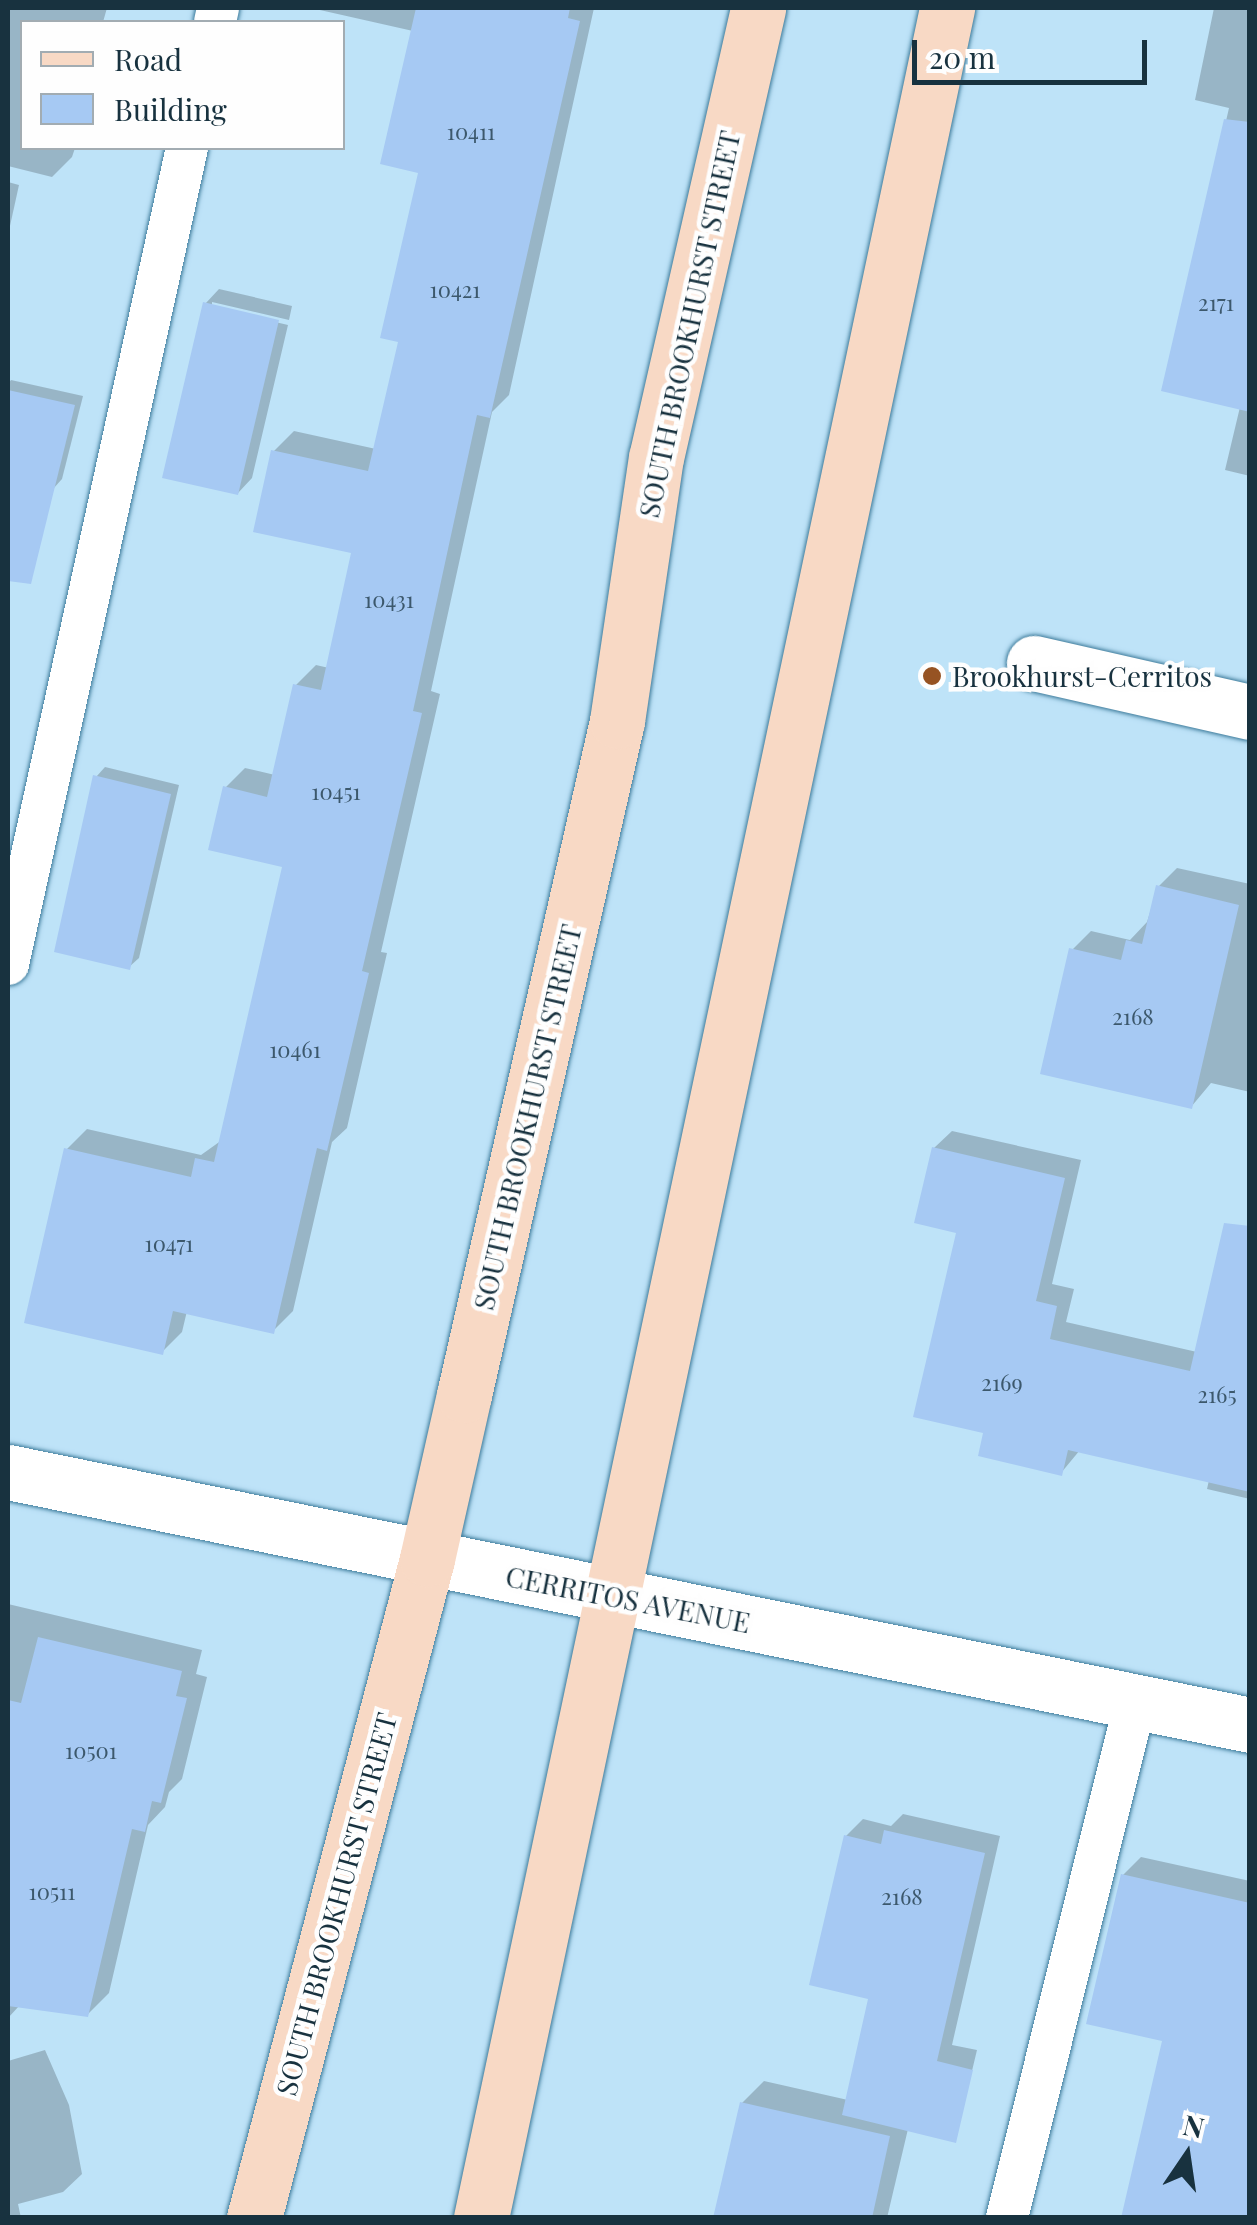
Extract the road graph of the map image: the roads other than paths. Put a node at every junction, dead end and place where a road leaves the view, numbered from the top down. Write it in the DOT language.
graph roads {
  1 [pos="758,8"];
  2 [pos="947,8"];
  3 [pos="187,150"];
  4 [pos="1034,663"];
  5 [pos="1250,712"];
  6 [pos="8,964"];
  7 [pos="8,1472"];
  8 [pos="426,1559"];
  9 [pos="610,1595"];
  10 [pos="1134,1703"];
  11 [pos="1250,1726"];
  12 [pos="254,2218"];
  13 [pos="481,2218"];
  14 [pos="1008,2218"];
  1 -- 8 [label="main road, SOUTH BROOKHURST STREET"];
  2 -- 9 [label="main road"];
  3 -- 6 [label="lane"];
  4 -- 5 [label="street"];
  7 -- 8 [label="street, CERRITOS AVENUE"];
  8 -- 9 [label="street, CERRITOS AVENUE"];
  8 -- 12 [label="main road, SOUTH BROOKHURST STREET"];
  9 -- 10 [label="street, CERRITOS AVENUE"];
  9 -- 13 [label="main road"];
  10 -- 11 [label="street, CERRITOS AVENUE"];
  10 -- 14 [label="lane"];
}
